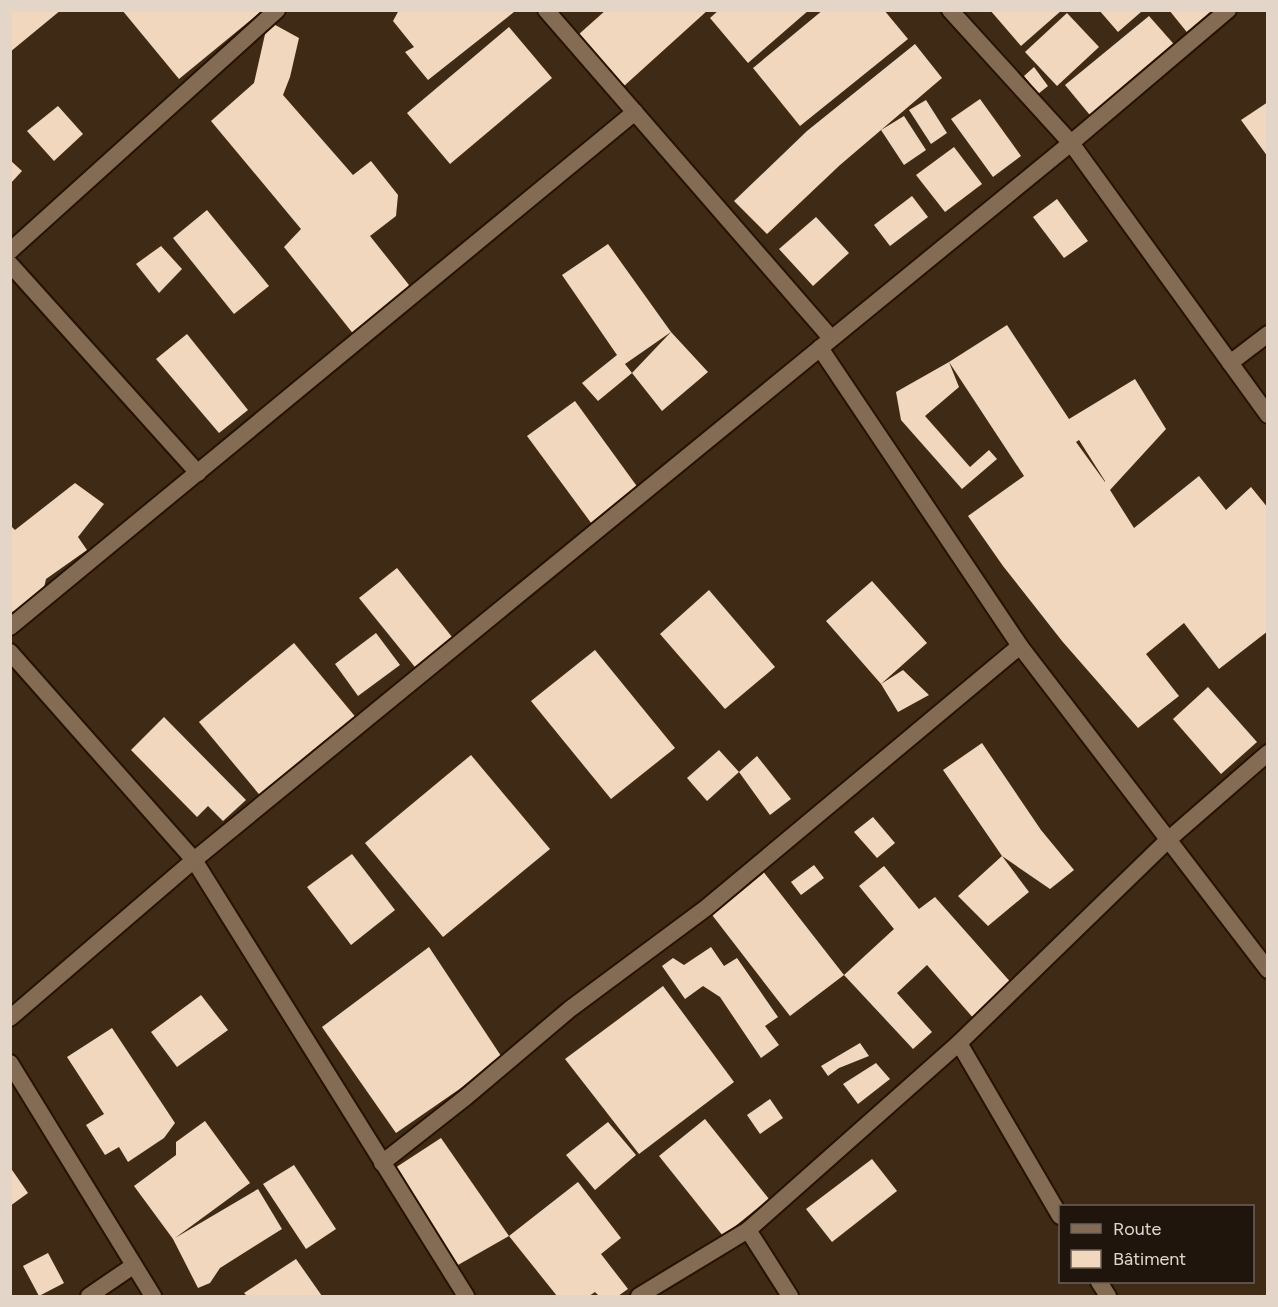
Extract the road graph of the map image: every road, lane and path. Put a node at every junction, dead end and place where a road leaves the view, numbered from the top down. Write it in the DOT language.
graph roads {
  1 [pos="277,10"];
  2 [pos="546,10"];
  3 [pos="950,10"];
  4 [pos="1228,10"];
  5 [pos="635,112"];
  6 [pos="1071,143"];
  7 [pos="10,251"];
  8 [pos="10,264"];
  9 [pos="1268,334"];
  10 [pos="826,343"];
  11 [pos="1230,363"];
  12 [pos="1268,415"];
  13 [pos="198,473"];
  14 [pos="10,627"];
  15 [pos="1020,646"];
  16 [pos="10,652"];
  17 [pos="1268,753"];
  18 [pos="1168,840"];
  19 [pos="194,860"];
  20 [pos="1268,970"];
  21 [pos="10,1018"];
  22 [pos="959,1043"];
  23 [pos="10,1064"];
  24 [pos="382,1163"];
  25 [pos="1059,1214"];
  26 [pos="748,1230"];
  27 [pos="133,1266"];
  28 [pos="89,1296"];
  29 [pos="153,1296"];
  30 [pos="466,1296"];
  31 [pos="639,1296"];
  32 [pos="790,1296"];
  1 -- 7 [label="street"];
  2 -- 5 [label="street"];
  3 -- 6 [label="street"];
  4 -- 6 [label="street"];
  5 -- 10 [label="street"];
  5 -- 13 [label="street"];
  6 -- 10 [label="street"];
  6 -- 11 [label="street"];
  8 -- 13 [label="street"];
  9 -- 11 [label="street"];
  10 -- 15 [label="street"];
  10 -- 19 [label="street"];
  11 -- 12 [label="street"];
  13 -- 14 [label="street"];
  15 -- 18 [label="street"];
  15 -- 24 [label="street"];
  16 -- 19 [label="street"];
  17 -- 18 [label="street"];
  18 -- 20 [label="street"];
  18 -- 22 [label="street"];
  19 -- 21 [label="street"];
  19 -- 24 [label="street"];
  22 -- 25 [label="street"];
  22 -- 26 [label="street"];
  23 -- 27 [label="street"];
  24 -- 30 [label="street"];
  26 -- 31 [label="street"];
  26 -- 32 [label="street"];
  27 -- 28 [label="street"];
  27 -- 29 [label="street"];
}
